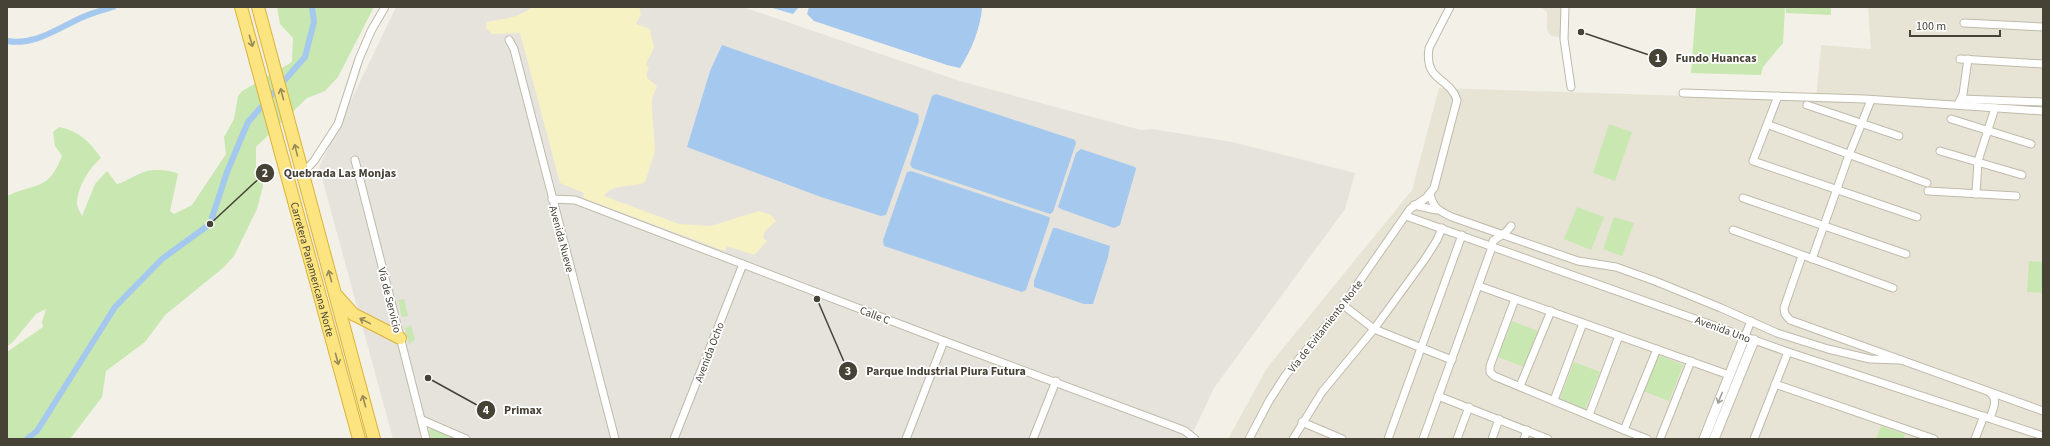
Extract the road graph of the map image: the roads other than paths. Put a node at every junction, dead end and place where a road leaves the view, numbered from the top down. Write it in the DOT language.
graph roads {
  1 [pos="241,7"];
  2 [pos="258,7"];
  3 [pos="385,7"];
  4 [pos="1450,7"];
  5 [pos="1566,7"];
  6 [pos="1964,23"];
  7 [pos="2043,27"];
  8 [pos="509,40"];
  9 [pos="1960,59"];
  10 [pos="1968,60"];
  11 [pos="2043,64"];
  12 [pos="1572,87"];
  13 [pos="1683,93"];
  14 [pos="1778,96"];
  15 [pos="1871,100"];
  16 [pos="1959,102"];
  17 [pos="2043,102"];
  18 [pos="1807,105"];
  19 [pos="1995,108"];
  20 [pos="2043,111"];
  21 [pos="1951,119"];
  22 [pos="1862,123"];
  23 [pos="1769,125"];
  24 [pos="1988,131"];
  25 [pos="1899,136"];
  26 [pos="2031,144"];
  27 [pos="1940,151"];
  28 [pos="1849,155"];
  29 [pos="355,160"];
  30 [pos="1978,162"];
  31 [pos="302,174"];
  32 [pos="2022,176"];
  33 [pos="1927,183"];
  34 [pos="1837,190"];
  35 [pos="1928,192"];
  36 [pos="1430,194"];
  37 [pos="1976,194"];
  38 [pos="2016,196"];
  39 [pos="1743,198"];
  40 [pos="552,199"];
  41 [pos="1414,205"];
  42 [pos="1438,211"];
  43 [pos="1406,216"];
  44 [pos="1917,217"];
  45 [pos="1824,225"];
  46 [pos="1511,226"];
  47 [pos="1442,228"];
  48 [pos="1733,230"];
  49 [pos="1462,235"];
  50 [pos="1501,235"];
  51 [pos="1492,247"];
  52 [pos="1906,254"];
  53 [pos="1802,256"];
  54 [pos="1812,259"];
  55 [pos="743,264"];
  56 [pos="1479,286"];
  57 [pos="1892,288"];
  58 [pos="334,292"];
  59 [pos="1515,299"];
  60 [pos="1343,305"];
  61 [pos="1551,311"];
  62 [pos="1751,321"];
  63 [pos="1583,323"];
  64 [pos="1374,329"];
  65 [pos="1619,336"];
  66 [pos="1745,336"];
  67 [pos="400,338"];
  68 [pos="1754,340"];
  69 [pos="944,341"];
  70 [pos="1421,349"];
  71 [pos="1656,349"];
  72 [pos="1788,352"];
  73 [pos="1452,360"];
  74 [pos="1901,360"];
  75 [pos="1691,361"];
  76 [pos="1729,375"];
  77 [pos="1056,381"];
  78 [pos="1775,384"];
  79 [pos="1520,386"];
  80 [pos="1987,391"];
  81 [pos="1438,396"];
  82 [pos="2010,399"];
  83 [pos="1554,400"];
  84 [pos="1995,403"];
  85 [pos="1469,406"];
  86 [pos="2043,411"];
  87 [pos="1589,415"];
  88 [pos="1987,417"];
  89 [pos="1499,419"];
  90 [pos="422,420"];
  91 [pos="1302,422"];
  92 [pos="1527,430"];
  93 [pos="1624,430"];
  94 [pos="2043,436"];
  95 [pos="359,439"];
  96 [pos="374,439"];
  97 [pos="426,439"];
  98 [pos="466,439"];
  99 [pos="615,439"];
  100 [pos="674,439"];
  101 [pos="906,439"];
  102 [pos="1033,439"];
  103 [pos="1195,439"];
  104 [pos="1249,439"];
  105 [pos="1293,439"];
  106 [pos="1342,439"];
  107 [pos="1388,439"];
  108 [pos="1423,439"];
  109 [pos="1457,439"];
  110 [pos="1492,439"];
  111 [pos="1524,439"];
  112 [pos="1548,439"];
  113 [pos="1647,439"];
  114 [pos="1660,439"];
  115 [pos="1704,439"];
  116 [pos="1714,439"];
  117 [pos="1754,439"];
  118 [pos="1934,439"];
  119 [pos="1976,439"];
  1 -- 95 [label="highway, Carretera Panamericana Norte, one-way"];
  31 -- 2 [label="highway, Carretera Panamericana Norte, one-way"];
  3 -- 31 [label="street"];
  4 -- 36 [label="street"];
  5 -- 12 [label="street"];
  6 -- 7 [label="street"];
  8 -- 40 [label="street, Avenida Nueve"];
  9 -- 10 [label="street"];
  10 -- 11 [label="street"];
  10 -- 16 [label="street"];
  13 -- 14 [label="street"];
  14 -- 15 [label="street"];
  14 -- 23 [label="street"];
  15 -- 16 [label="street"];
  15 -- 22 [label="street"];
  16 -- 17 [label="street"];
  16 -- 19 [label="street"];
  18 -- 22 [label="street"];
  19 -- 20 [label="street"];
  19 -- 24 [label="street"];
  21 -- 24 [label="street"];
  22 -- 25 [label="street"];
  22 -- 28 [label="street"];
  23 -- 28 [label="street"];
  23 -- 34 [label="street"];
  24 -- 26 [label="street"];
  24 -- 30 [label="street"];
  27 -- 30 [label="street"];
  28 -- 33 [label="street"];
  28 -- 34 [label="street"];
  29 -- 67 [label="street, Vía de Servicio"];
  30 -- 32 [label="street"];
  30 -- 37 [label="street"];
  58 -- 31 [label="highway, Carretera Panamericana Norte, one-way"];
  34 -- 44 [label="street"];
  34 -- 45 [label="street"];
  35 -- 37 [label="street"];
  36 -- 41 [label="street, Vía de Evitamiento Norte"];
  36 -- 42 [label="street"];
  37 -- 38 [label="street"];
  39 -- 45 [label="street"];
  40 -- 55 [label="street, Calle C"];
  40 -- 99 [label="street, Avenida Nueve"];
  41 -- 42 [label="street"];
  41 -- 43 [label="street, Vía de Evitamiento Norte"];
  42 -- 50 [label="street"];
  43 -- 47 [label="street, Avenida Uno"];
  43 -- 60 [label="street, Vía de Evitamiento Norte"];
  45 -- 52 [label="street"];
  45 -- 54 [label="street"];
  46 -- 50 [label="street"];
  47 -- 49 [label="street, Avenida Uno"];
  47 -- 64 [label="street"];
  48 -- 53 [label="street"];
  49 -- 51 [label="street, Avenida Uno"];
  49 -- 70 [label="street"];
  50 -- 51 [label="street"];
  50 -- 62 [label="street"];
  51 -- 56 [label="street"];
  51 -- 66 [label="street, Avenida Uno"];
  53 -- 54 [label="street"];
  53 -- 74 [label="street"];
  54 -- 57 [label="street"];
  55 -- 69 [label="street, Calle C"];
  55 -- 100 [label="street, Avenida Ocho"];
  56 -- 59 [label="street"];
  56 -- 73 [label="street"];
  67 -- 58 [label="highway, one-way"];
  96 -- 58 [label="highway, Carretera Panamericana Norte, one-way"];
  59 -- 61 [label="street"];
  59 -- 79 [label="street"];
  60 -- 64 [label="street"];
  60 -- 104 [label="street, Vía de Evitamiento Norte"];
  61 -- 63 [label="street"];
  61 -- 79 [label="street"];
  62 -- 66 [label="street"];
  62 -- 74 [label="street"];
  63 -- 65 [label="street"];
  63 -- 83 [label="street"];
  64 -- 70 [label="street"];
  64 -- 91 [label="street"];
  65 -- 71 [label="street"];
  65 -- 87 [label="street"];
  66 -- 68 [label="street, Avenida Uno"];
  66 -- 76 [label="street"];
  67 -- 90 [label="street, Vía de Servicio"];
  68 -- 72 [label="street, Avenida Uno"];
  68 -- 116 [label="street"];
  69 -- 77 [label="street, Calle C"];
  69 -- 101 [label="street"];
  70 -- 73 [label="street"];
  70 -- 107 [label="street"];
  71 -- 75 [label="street"];
  71 -- 93 [label="street"];
  72 -- 78 [label="street"];
  72 -- 88 [label="street, Avenida Uno"];
  73 -- 81 [label="street"];
  74 -- 80 [label="street"];
  75 -- 76 [label="street"];
  75 -- 114 [label="street"];
  76 -- 115 [label="street, one-way"];
  77 -- 102 [label="street"];
  77 -- 103 [label="street, Calle C"];
  78 -- 117 [label="street"];
  78 -- 118 [label="street"];
  79 -- 83 [label="street"];
  80 -- 82 [label="street"];
  80 -- 84 [label="street"];
  81 -- 85 [label="street"];
  81 -- 108 [label="street"];
  82 -- 84 [label="street"];
  82 -- 86 [label="street"];
  83 -- 87 [label="street"];
  84 -- 88 [label="street"];
  85 -- 89 [label="street"];
  85 -- 109 [label="street"];
  87 -- 93 [label="street"];
  88 -- 94 [label="street, Avenida Uno"];
  88 -- 119 [label="street"];
  89 -- 92 [label="street"];
  89 -- 110 [label="street"];
  90 -- 97 [label="street, Vía de Servicio"];
  90 -- 98 [label="street"];
  91 -- 105 [label="street"];
  91 -- 106 [label="street"];
  92 -- 111 [label="street"];
  92 -- 112 [label="street"];
  93 -- 113 [label="street"];
}
